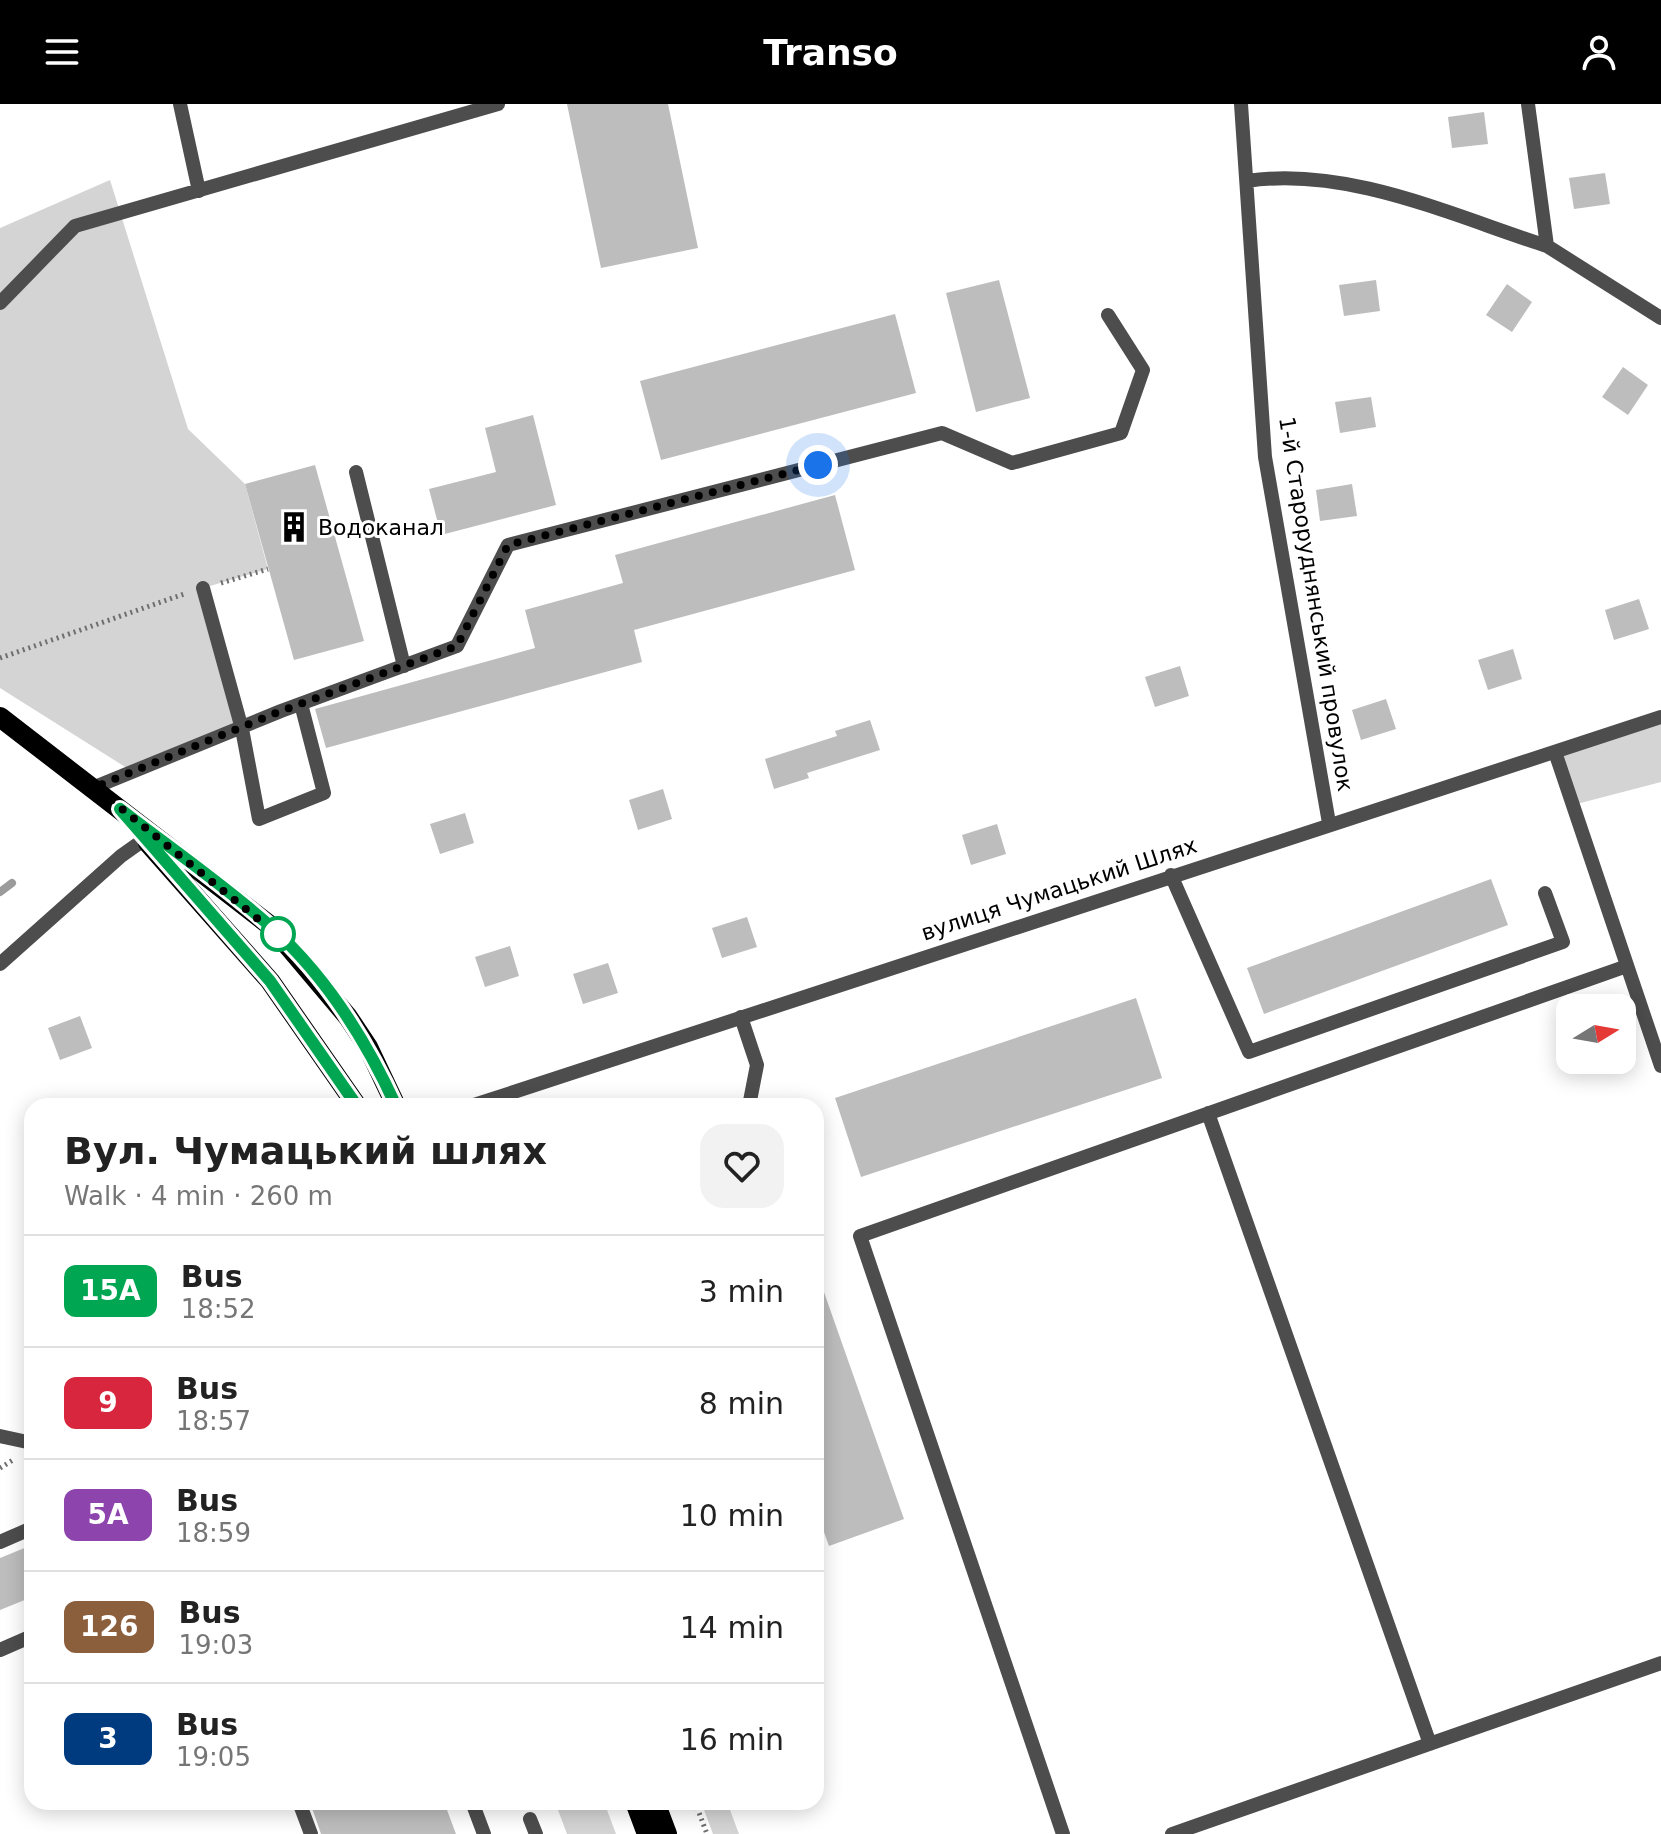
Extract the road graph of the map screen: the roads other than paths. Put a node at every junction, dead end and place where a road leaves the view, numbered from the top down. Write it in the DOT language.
graph roads {
  1 [pos="180,104"];
  2 [pos="498,104"];
  3 [pos="1241,104"];
  4 [pos="1528,104"];
  5 [pos="1247,181"];
  6 [pos="199,191"];
  7 [pos="1547,246"];
  8 [pos="0,303"];
  9 [pos="1108,315"];
  10 [pos="1661,318"];
  11 [pos="356,472"];
  12 [pos="203,588"];
  13 [pos="404,666"];
  14 [pos="301,704"];
  15 [pos="0,717"];
  16 [pos="1661,717"];
  17 [pos="242,729"];
  18 [pos="1555,752"];
  19 [pos="95,787"];
  20 [pos="120,809"];
  21 [pos="1329,823"];
  22 [pos="145,839"];
  23 [pos="1171,875"];
  24 [pos="1545,893"];
  25 [pos="0,964"];
  26 [pos="1627,966"];
  27 [pos="741,1017"];
  28 [pos="1661,1066"];
  29 [pos="351,1098"];
  30 [pos="392,1098"];
  31 [pos="495,1098"];
  32 [pos="751,1098"];
  33 [pos="1208,1113"];
  34 [pos="0,1436"];
  35 [pos="24,1441"];
  36 [pos="24,1532"];
  37 [pos="0,1542"];
  38 [pos="24,1640"];
  39 [pos="0,1650"];
  40 [pos="1661,1663"];
  41 [pos="1430,1744"];
  42 [pos="302,1810"];
  43 [pos="475,1810"];
  44 [pos="638,1810"];
  45 [pos="658,1810"];
  46 [pos="530,1819"];
  47 [pos="311,1834"];
  48 [pos="484,1834"];
  49 [pos="536,1834"];
  50 [pos="647,1834"];
  51 [pos="667,1834"];
  52 [pos="1063,1834"];
  53 [pos="1172,1834"];
  1 -- 6 [label="street"];
  2 -- 6 [label="street"];
  3 -- 5 [label="street, 1-й Староруднянський провулок"];
  4 -- 7 [label="street"];
  5 -- 7 [label="street"];
  5 -- 21 [label="street, 1-й Староруднянський провулок"];
  6 -- 8 [label="street"];
  7 -- 10 [label="street"];
  9 -- 13 [label="street"];
  11 -- 13 [label="street"];
  12 -- 17 [label="street"];
  13 -- 14 [label="street"];
  14 -- 17 [label="street"];
  14 -- 17 [label="street"];
  15 -- 19 [label="main road"];
  16 -- 18 [label="street, вулиця Чумацький Шлях"];
  17 -- 19 [label="street"];
  18 -- 21 [label="street, вулиця Чумацький Шлях"];
  18 -- 26 [label="street"];
  19 -- 20 [label="main road"];
  20 -- 22 [label="main road"];
  20 -- 30 [label="main road"];
  21 -- 23 [label="street, вулиця Чумацький Шлях"];
  22 -- 25 [label="street"];
  22 -- 29 [label="main road"];
  23 -- 24 [label="street"];
  23 -- 27 [label="street, вулиця Чумацький Шлях"];
  26 -- 28 [label="street"];
  26 -- 33 [label="street"];
  27 -- 31 [label="street, вулиця Чумацький Шлях"];
  27 -- 32 [label="street"];
  33 -- 41 [label="street"];
  33 -- 52 [label="street"];
  34 -- 35 [label="street"];
  36 -- 37 [label="street"];
  38 -- 39 [label="street"];
  40 -- 41 [label="street"];
  41 -- 53 [label="street"];
  42 -- 47 [label="street"];
  43 -- 48 [label="street"];
  44 -- 50 [label="main road"];
  45 -- 51 [label="main road"];
  46 -- 49 [label="street"];
}
